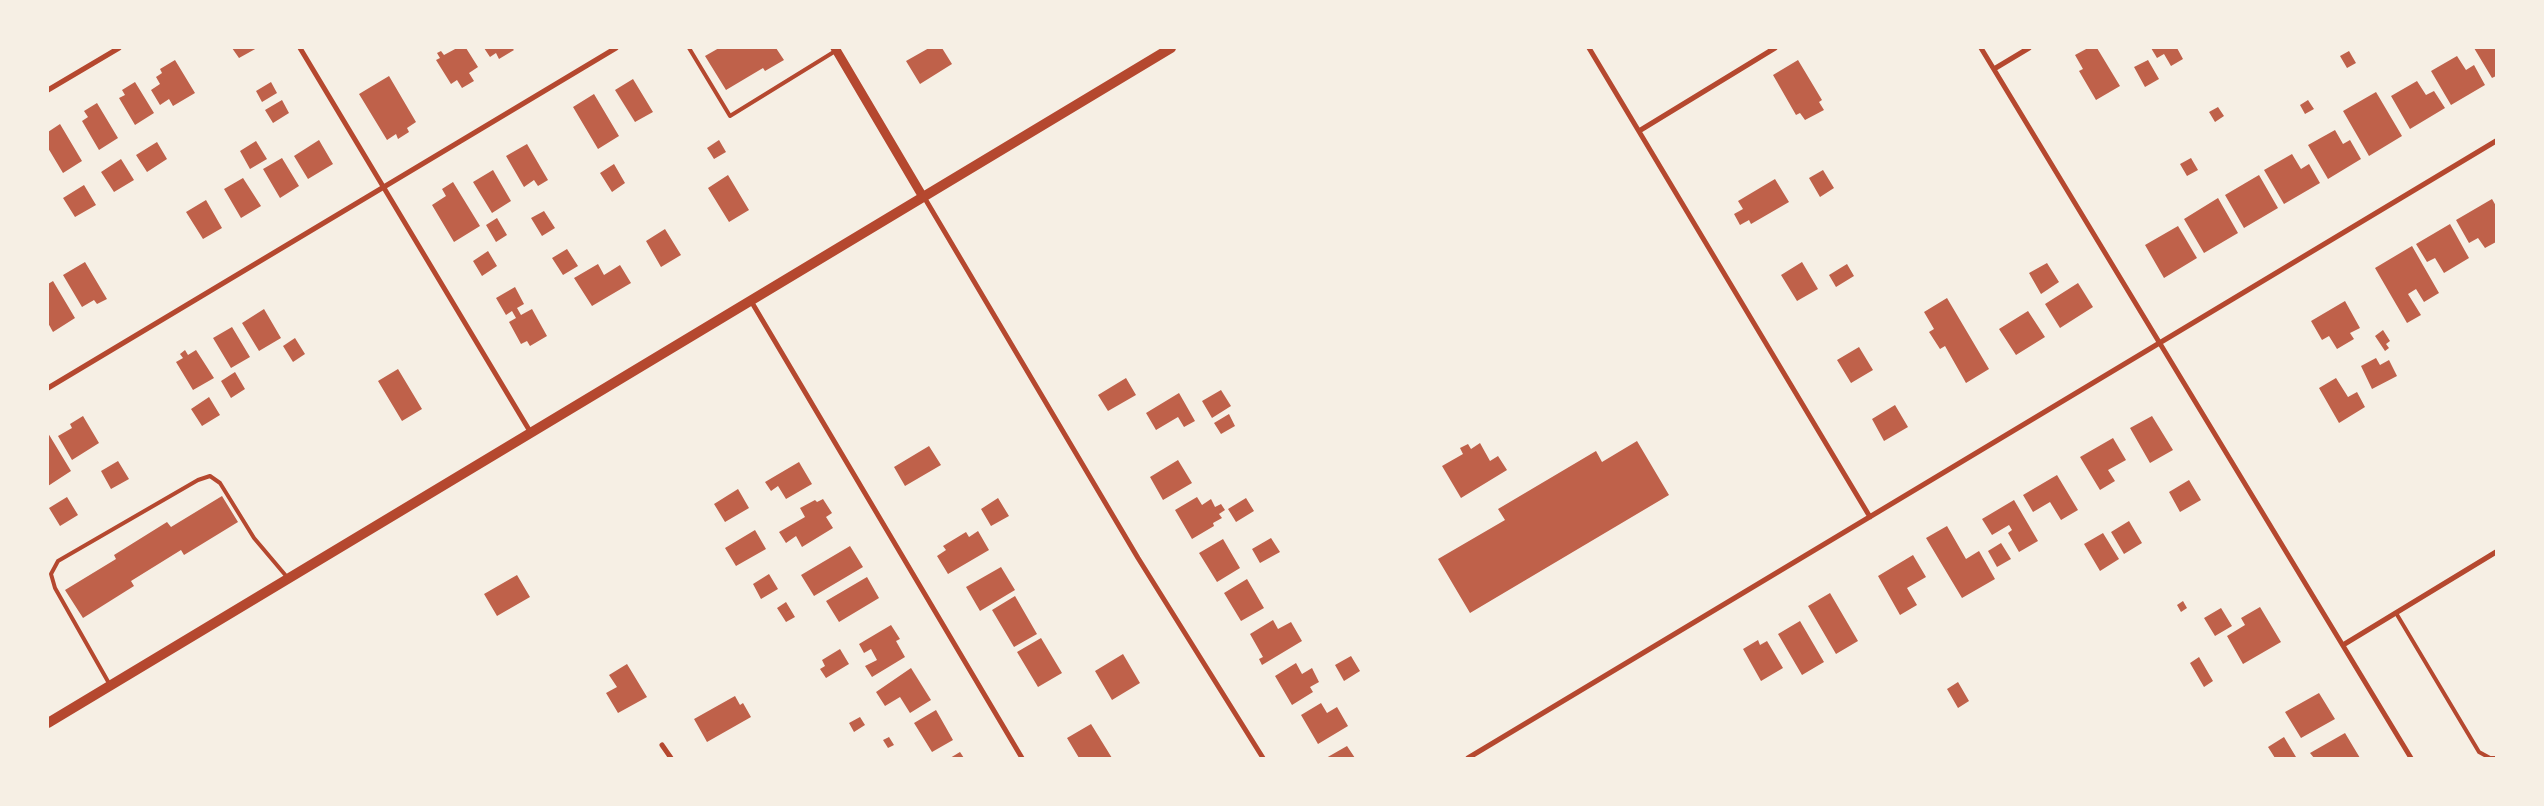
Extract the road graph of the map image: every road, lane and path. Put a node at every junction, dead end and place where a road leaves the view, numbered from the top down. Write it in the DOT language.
graph roads {
  1 [pos="118,48"];
  2 [pos="300,48"];
  3 [pos="616,48"];
  4 [pos="689,48"];
  5 [pos="1171,48"];
  6 [pos="1589,48"];
  7 [pos="1776,48"];
  8 [pos="1981,48"];
  9 [pos="2029,48"];
  10 [pos="836,49"];
  11 [pos="1994,69"];
  12 [pos="48,90"];
  13 [pos="1639,131"];
  14 [pos="2496,141"];
  15 [pos="384,187"];
  16 [pos="923,197"];
  17 [pos="751,301"];
  18 [pos="2160,343"];
  19 [pos="48,388"];
  20 [pos="531,433"];
  21 [pos="1870,517"];
  22 [pos="2496,552"];
  23 [pos="288,579"];
  24 [pos="2396,613"];
  25 [pos="2343,645"];
  26 [pos="110,686"];
  27 [pos="48,723"];
  28 [pos="662,745"];
  29 [pos="671,758"];
  30 [pos="1022,758"];
  31 [pos="1263,758"];
  32 [pos="1468,758"];
  33 [pos="2412,758"];
  34 [pos="2496,758"];
  1 -- 12 [label="street"];
  2 -- 15 [label="street"];
  3 -- 15 [label="street"];
  4 -- 10 [label="lane"];
  5 -- 16 [label="main road"];
  6 -- 13 [label="street"];
  7 -- 13 [label="street"];
  8 -- 11 [label="street"];
  9 -- 11 [label="street"];
  10 -- 16 [label="street"];
  11 -- 18 [label="street"];
  13 -- 21 [label="street"];
  14 -- 18 [label="street"];
  15 -- 19 [label="street"];
  15 -- 20 [label="street"];
  16 -- 17 [label="main road"];
  16 -- 31 [label="street"];
  17 -- 20 [label="main road"];
  17 -- 30 [label="street"];
  18 -- 21 [label="street"];
  18 -- 25 [label="street"];
  20 -- 23 [label="main road"];
  21 -- 32 [label="street"];
  22 -- 24 [label="street"];
  23 -- 26 [label="main road"];
  23 -- 26 [label="lane"];
  24 -- 25 [label="street"];
  24 -- 34 [label="lane"];
  25 -- 33 [label="street"];
  26 -- 27 [label="main road"];
  28 -- 29 [label="street"];
}
